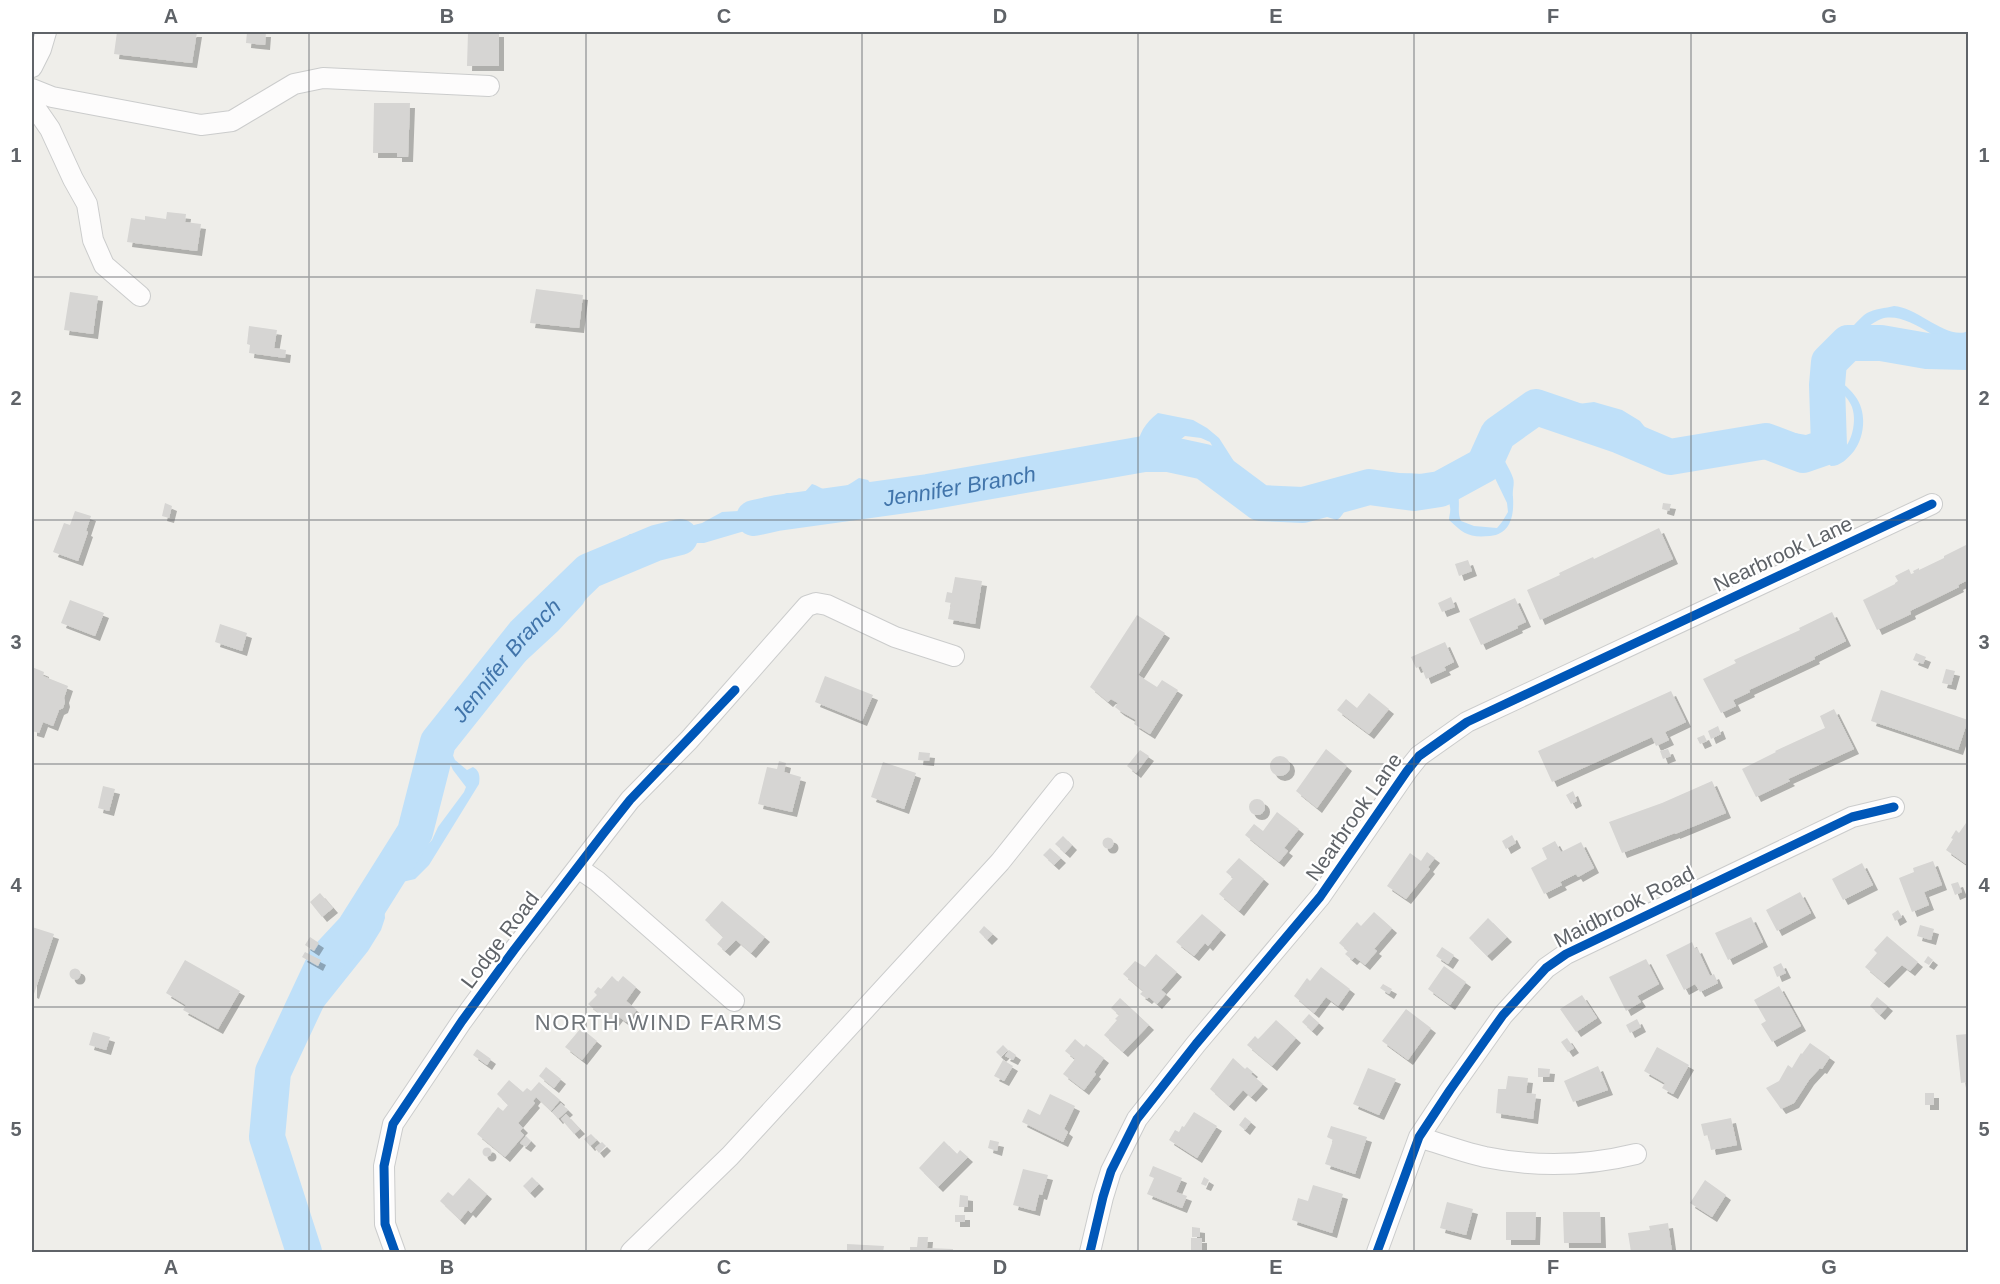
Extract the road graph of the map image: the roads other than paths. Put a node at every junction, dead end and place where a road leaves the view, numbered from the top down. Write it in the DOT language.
graph roads {
  1 [pos="46,32"];
  2 [pos="32,67"];
  3 [pos="489,86"];
  4 [pos="32,89"];
  5 [pos="32,103"];
  6 [pos="140,296"];
  7 [pos="1932,504"];
  8 [pos="954,656"];
  9 [pos="1063,783"];
  10 [pos="1894,807"];
  11 [pos="579,868"];
  12 [pos="734,1001"];
  13 [pos="1419,1137"];
  14 [pos="1636,1154"];
  15 [pos="395,1252"];
  16 [pos="631,1252"];
  17 [pos="1090,1252"];
  18 [pos="1377,1252"];
  1 -- 2 [label="street"];
  3 -- 4 [label="street"];
  5 -- 6 [label="street"];
  7 -- 17 [label="street, Nearbrook Lane"];
  8 -- 11 [label="street, Lodge Road"];
  9 -- 16 [label="street"];
  10 -- 13 [label="street, Maidbrook Road"];
  11 -- 12 [label="street"];
  11 -- 15 [label="street, Lodge Road"];
  13 -- 14 [label="street"];
  13 -- 18 [label="street, Maidbrook Road"];
}
